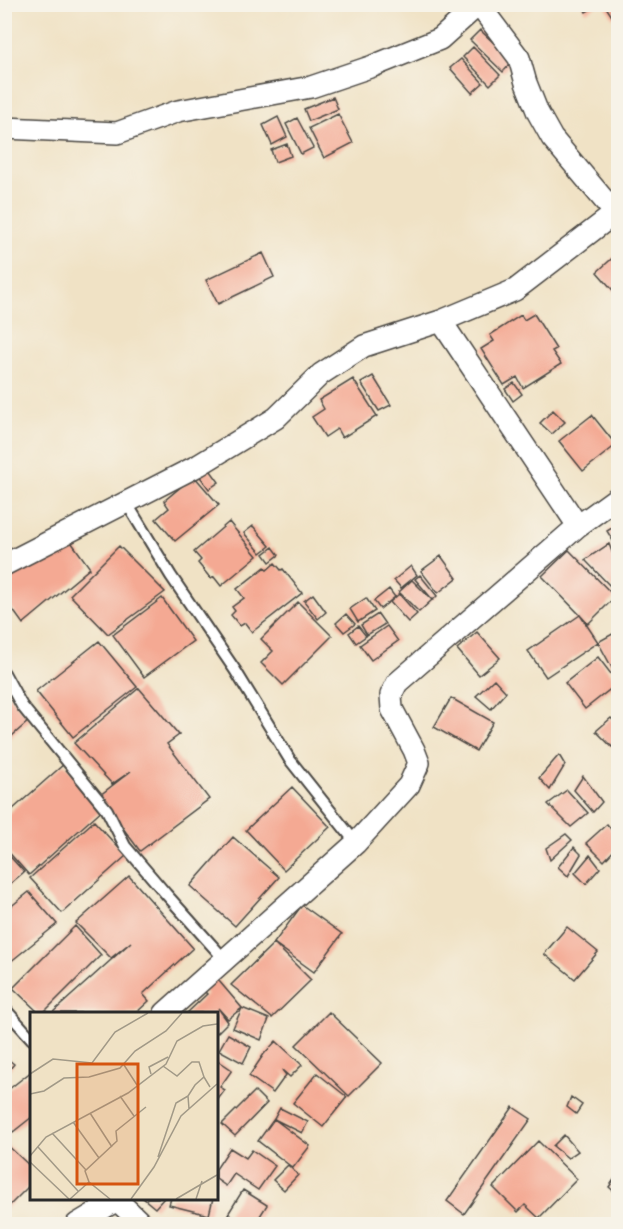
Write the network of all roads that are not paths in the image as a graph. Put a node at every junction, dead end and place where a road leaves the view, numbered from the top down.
1 (479, 5) edge
2 (4, 128) edge
3 (617, 212) edge
4 (441, 321) junction
5 (618, 497) edge
6 (126, 502) junction
7 (578, 526) junction
8 (4, 565) edge
9 (4, 673) edge
10 (356, 843) junction
11 (225, 960) junction
12 (4, 1008) edge
13 (166, 1012) edge
14 (30, 1037) edge
15 (117, 1199) edge
16 (77, 1224) edge
17 (142, 1224) edge

1 - 2 street
1 - 3 street
3 - 4 street
4 - 6 street
4 - 7 street
5 - 7 street
6 - 8 street
6 - 10 lane
7 - 10 street
9 - 11 lane
10 - 11 street
11 - 13 street
12 - 14 lane
15 - 16 street
15 - 17 street

